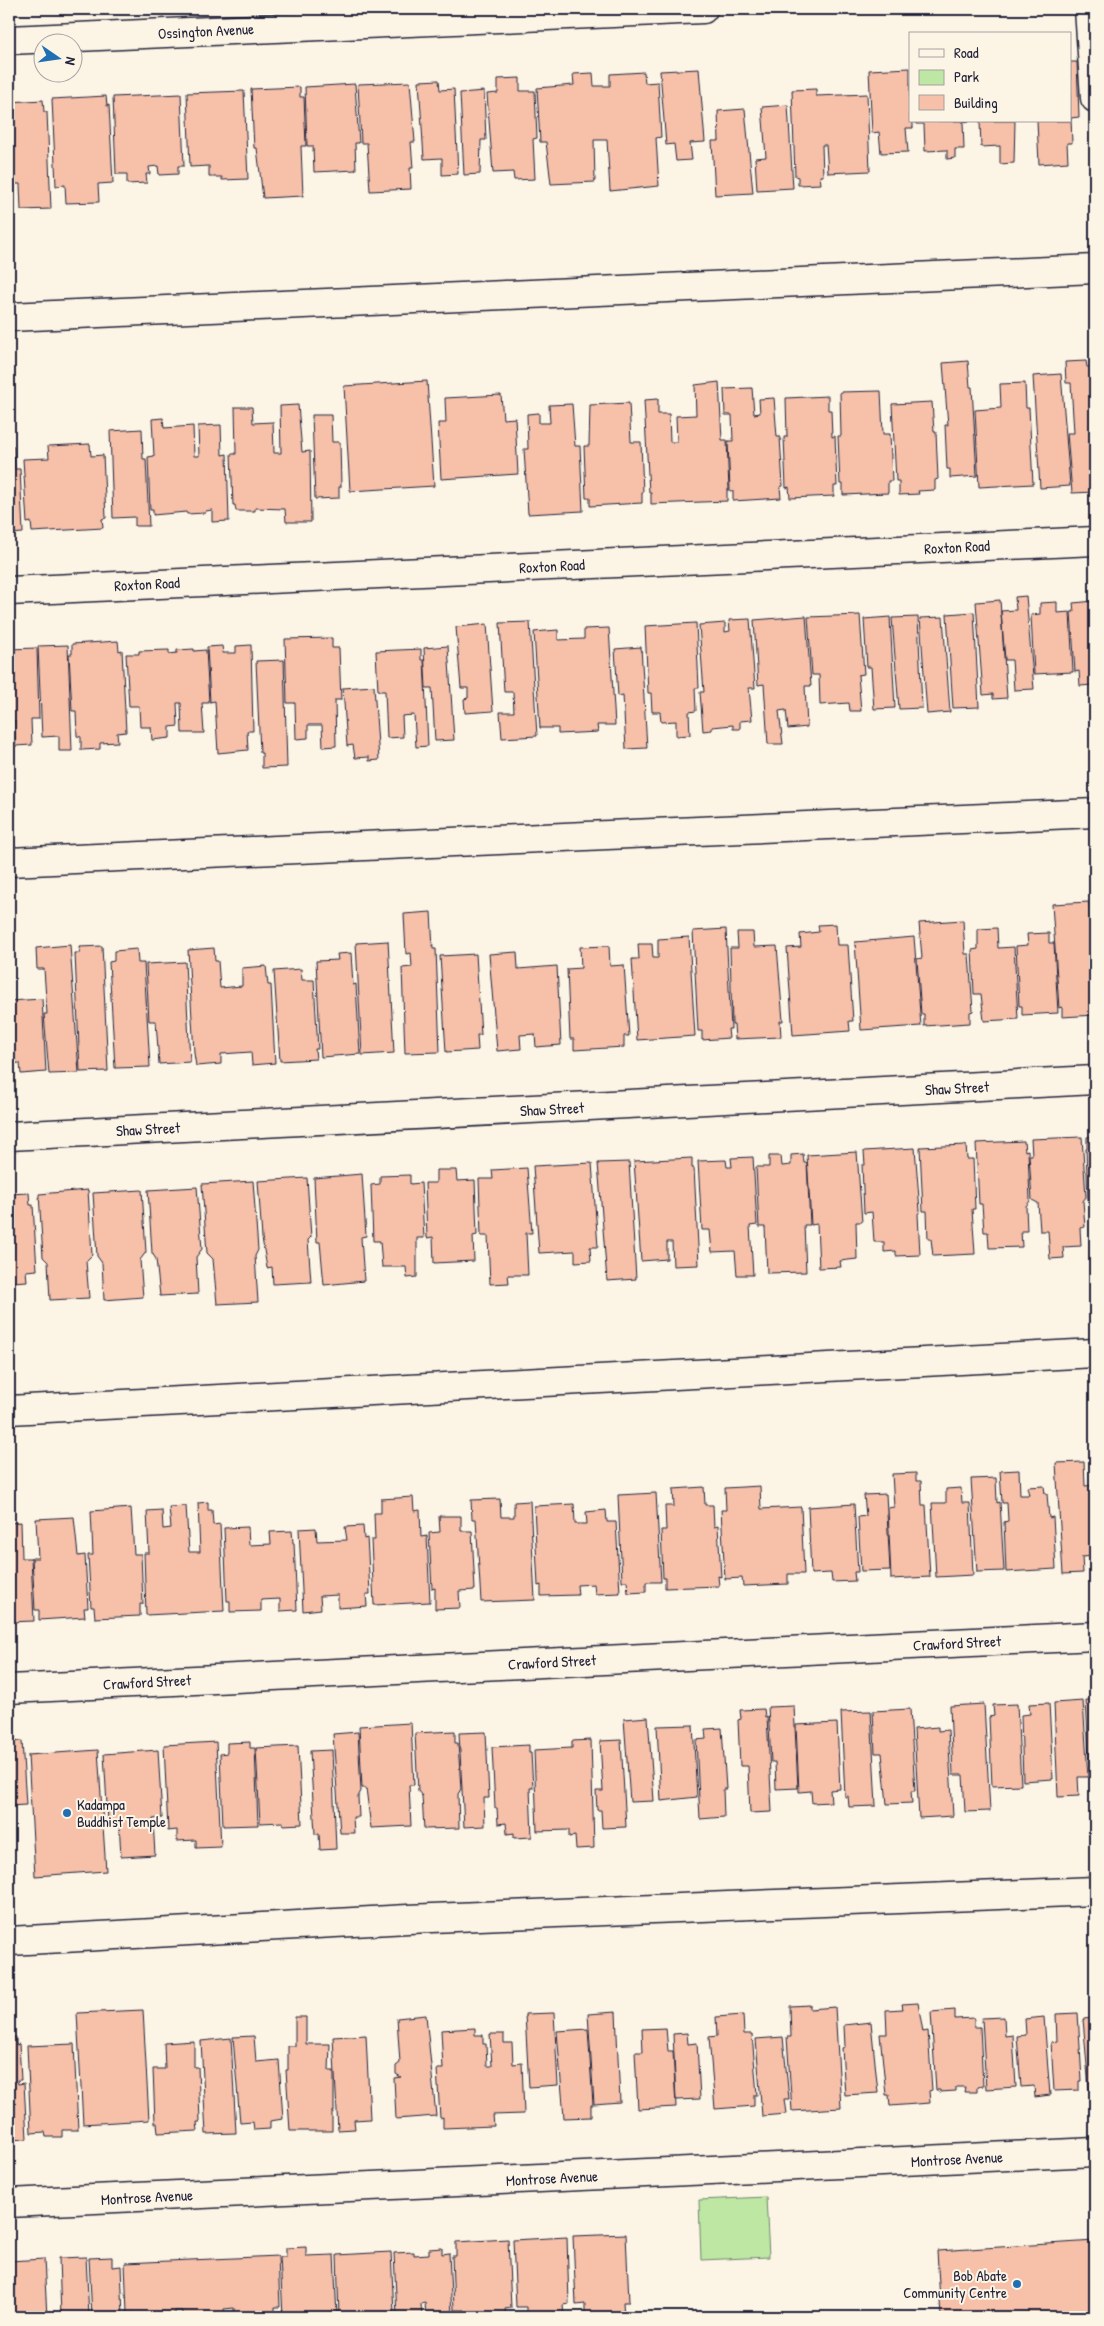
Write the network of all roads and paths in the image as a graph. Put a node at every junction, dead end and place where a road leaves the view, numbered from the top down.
1 (703, 9) edge
2 (1089, 9) edge
3 (9, 40) edge
4 (1095, 98) edge
5 (1095, 269) edge
6 (9, 317) edge
7 (1095, 541) edge
8 (9, 590) edge
9 (1095, 813) edge
10 (9, 862) edge
11 (1095, 1080) edge
12 (9, 1136) edge
13 (1095, 1353) edge
14 (9, 1410) edge
15 (1095, 1636) edge
16 (9, 1689) edge
17 (1095, 1891) edge
18 (9, 1941) edge
19 (1095, 2152) edge
20 (9, 2203) edge

1 - 3 street, Ossington Avenue
2 - 4 street
5 - 6 street
7 - 8 street, Roxton Road
9 - 10 street
11 - 12 street, Shaw Street
13 - 14 street
15 - 16 street, Crawford Street
17 - 18 street
19 - 20 street, Montrose Avenue

